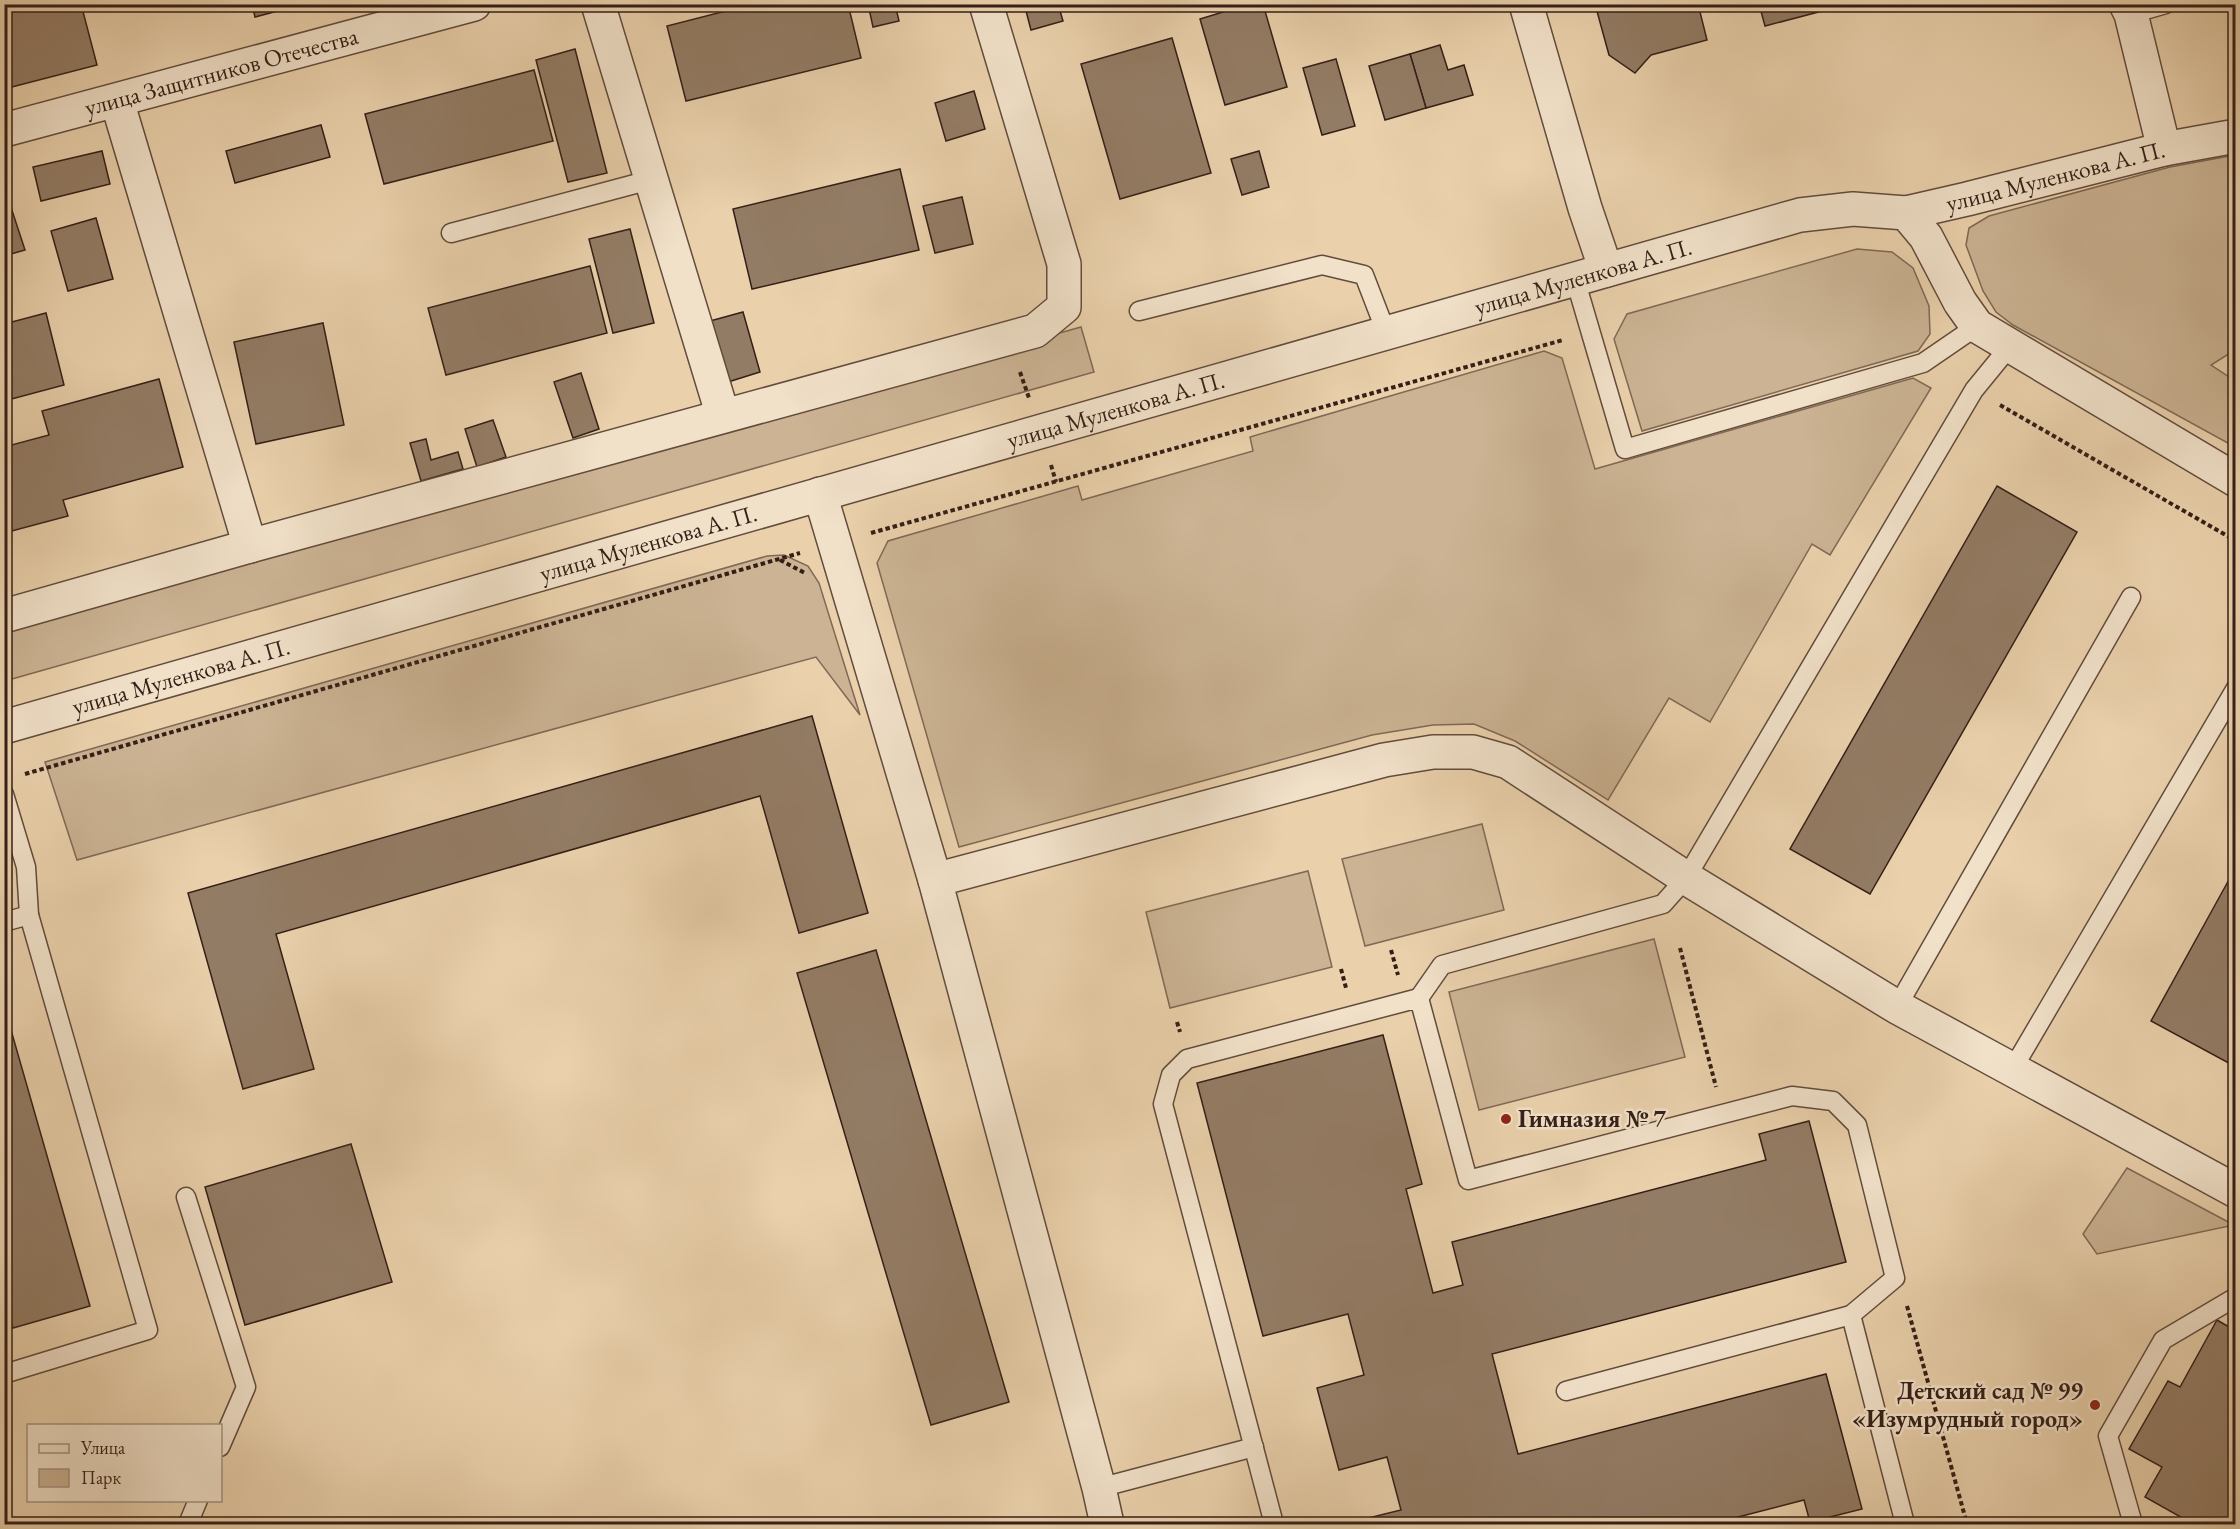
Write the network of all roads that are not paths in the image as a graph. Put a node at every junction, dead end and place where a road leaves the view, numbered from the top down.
1 (474, 4) edge
2 (598, 4) edge
3 (986, 4) edge
4 (1526, 4) edge
5 (2166, 4) edge
6 (2129, 9) edge
7 (117, 101) junction
8 (4, 130) edge
9 (2235, 136) edge
10 (2164, 149) junction
11 (650, 180) junction
12 (1906, 213) junction
13 (451, 233) dead end
14 (1606, 270) junction
15 (1575, 279) junction
16 (1139, 311) dead end
17 (1977, 326) junction
18 (1386, 333) junction
19 (2010, 346) junction
20 (723, 416) junction
21 (2235, 480) edge
22 (820, 494) junction
23 (250, 546) junction
24 (2131, 597) dead end
25 (4, 616) edge
26 (2235, 688) edge
27 (4, 727) edge
28 (4, 794) edge
29 (1686, 878) junction
30 (935, 880) junction
31 (29, 915) junction
32 (4, 922) edge
33 (1419, 998) junction
34 (1897, 1007) junction
35 (2012, 1070) junction
36 (2235, 1191) edge
37 (186, 1197) dead end
38 (2235, 1297) edge
39 (1851, 1315) junction
40 (4, 1374) edge
41 (1566, 1391) dead end
42 (222, 1443) edge
43 (1254, 1447) junction
44 (1099, 1488) junction
45 (197, 1502) edge
46 (188, 1524) edge
47 (1107, 1524) edge
48 (1274, 1524) edge
49 (1902, 1524) edge
50 (2133, 1524) edge

1 - 7 street, улица Защитников Отечества
2 - 11 street
3 - 20 street
4 - 14 street
5 - 6 lane
6 - 10 street
7 - 8 street, улица Защитников Отечества
7 - 23 street
9 - 10 street, улица Муленкова А. П.
10 - 12 street, улица Муленкова А. П.
11 - 13 lane
11 - 20 street
12 - 14 street, улица Муленкова А. П.
12 - 17 street
14 - 15 street, улица Муленкова А. П.
15 - 17 lane
15 - 18 street, улица Муленкова А. П.
16 - 18 lane
17 - 19 street
18 - 22 street, улица Муленкова А. П.
19 - 21 street
19 - 29 lane
20 - 23 street
22 - 27 street, улица Муленкова А. П.
22 - 30 street
23 - 25 street
24 - 34 lane
26 - 35 lane
28 - 31 lane
29 - 30 street
29 - 33 lane
29 - 34 street
30 - 44 street
31 - 32 lane
31 - 40 lane
33 - 39 lane
33 - 43 lane
34 - 35 street
35 - 36 street
37 - 42 lane
38 - 50 lane
39 - 41 lane
39 - 49 lane
43 - 44 lane
43 - 48 lane
44 - 47 street
45 - 46 lane

